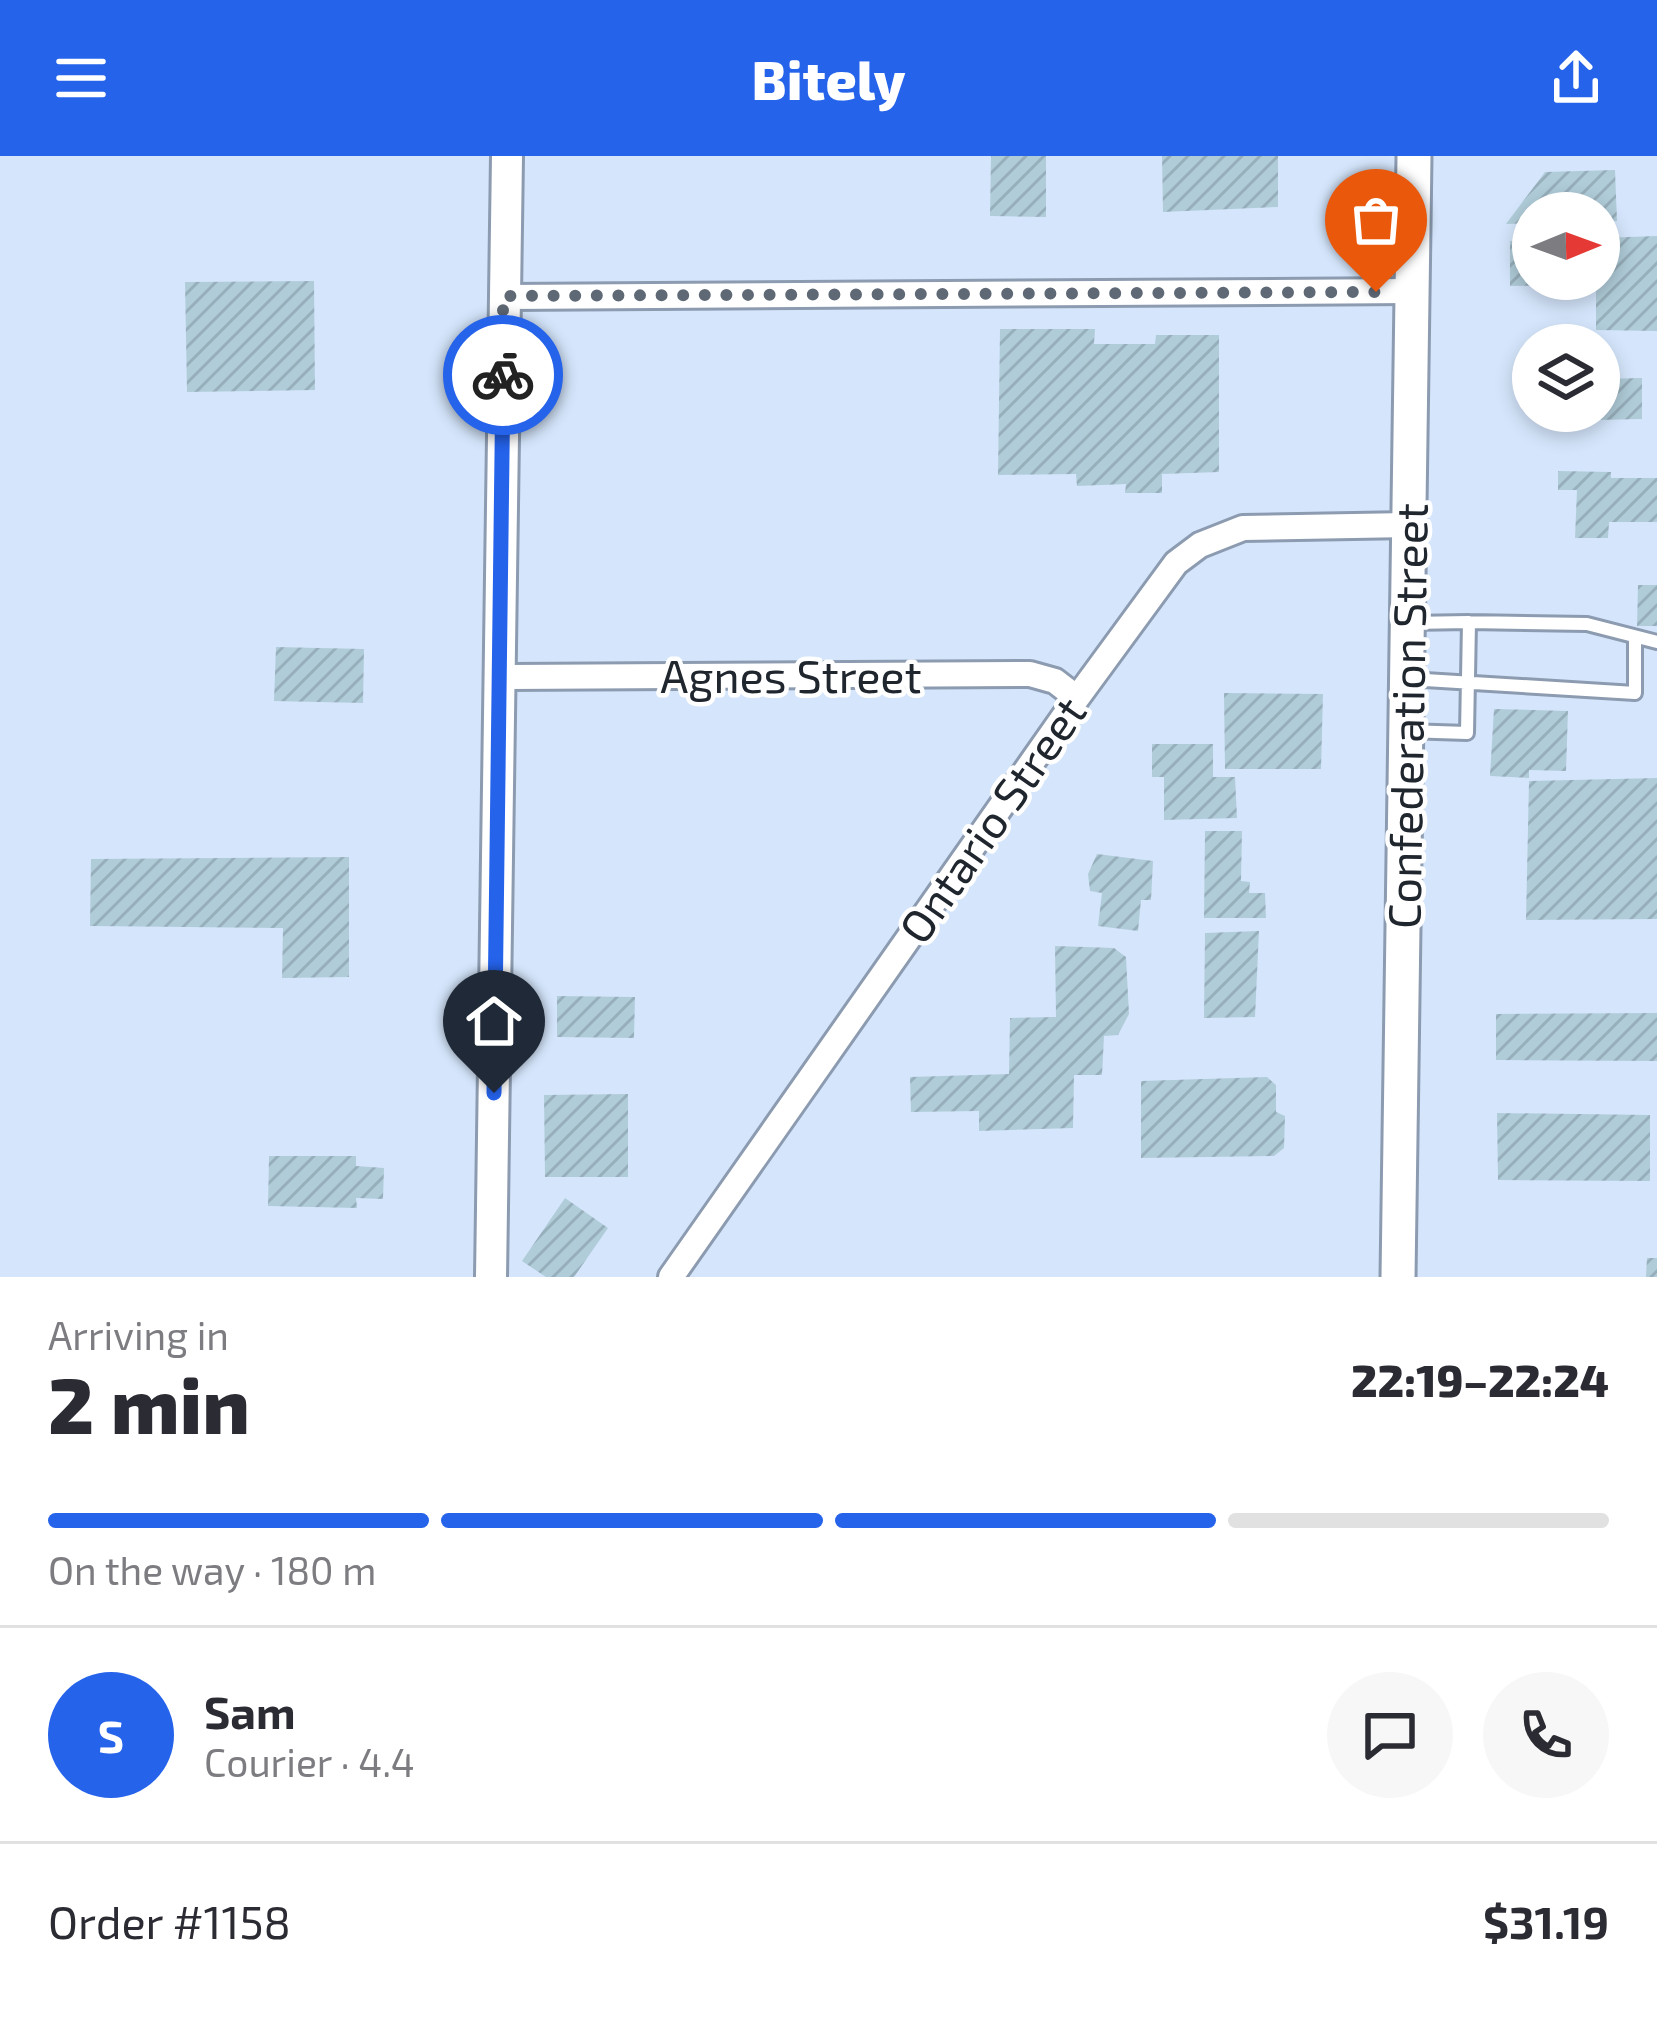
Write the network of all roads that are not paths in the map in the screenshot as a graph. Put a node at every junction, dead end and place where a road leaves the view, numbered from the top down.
1 (507, 156) edge
2 (1414, 156) edge
3 (1411, 291) junction
4 (503, 296) junction
5 (1409, 525) junction
6 (1469, 622) junction
7 (1408, 623) junction
8 (1635, 638) junction
9 (1657, 642) edge
10 (499, 677) junction
11 (1407, 679) junction
12 (1469, 681) junction
13 (1077, 698) junction
14 (1406, 730) junction
15 (491, 1277) edge
16 (671, 1277) edge
17 (1398, 1277) edge

1 - 4 street
2 - 3 main road, Confederation Street
3 - 4 street
3 - 5 main road, Confederation Street
4 - 10 street
5 - 7 main road, Confederation Street
5 - 13 street, Ontario Street
6 - 7 lane
6 - 8 lane
6 - 12 lane
7 - 11 main road, Confederation Street
8 - 9 lane
8 - 12 lane
10 - 13 street, Agnes Street
10 - 15 street
11 - 12 lane
11 - 14 main road, Confederation Street
12 - 14 lane
13 - 16 street, Ontario Street
14 - 17 main road, Confederation Street

